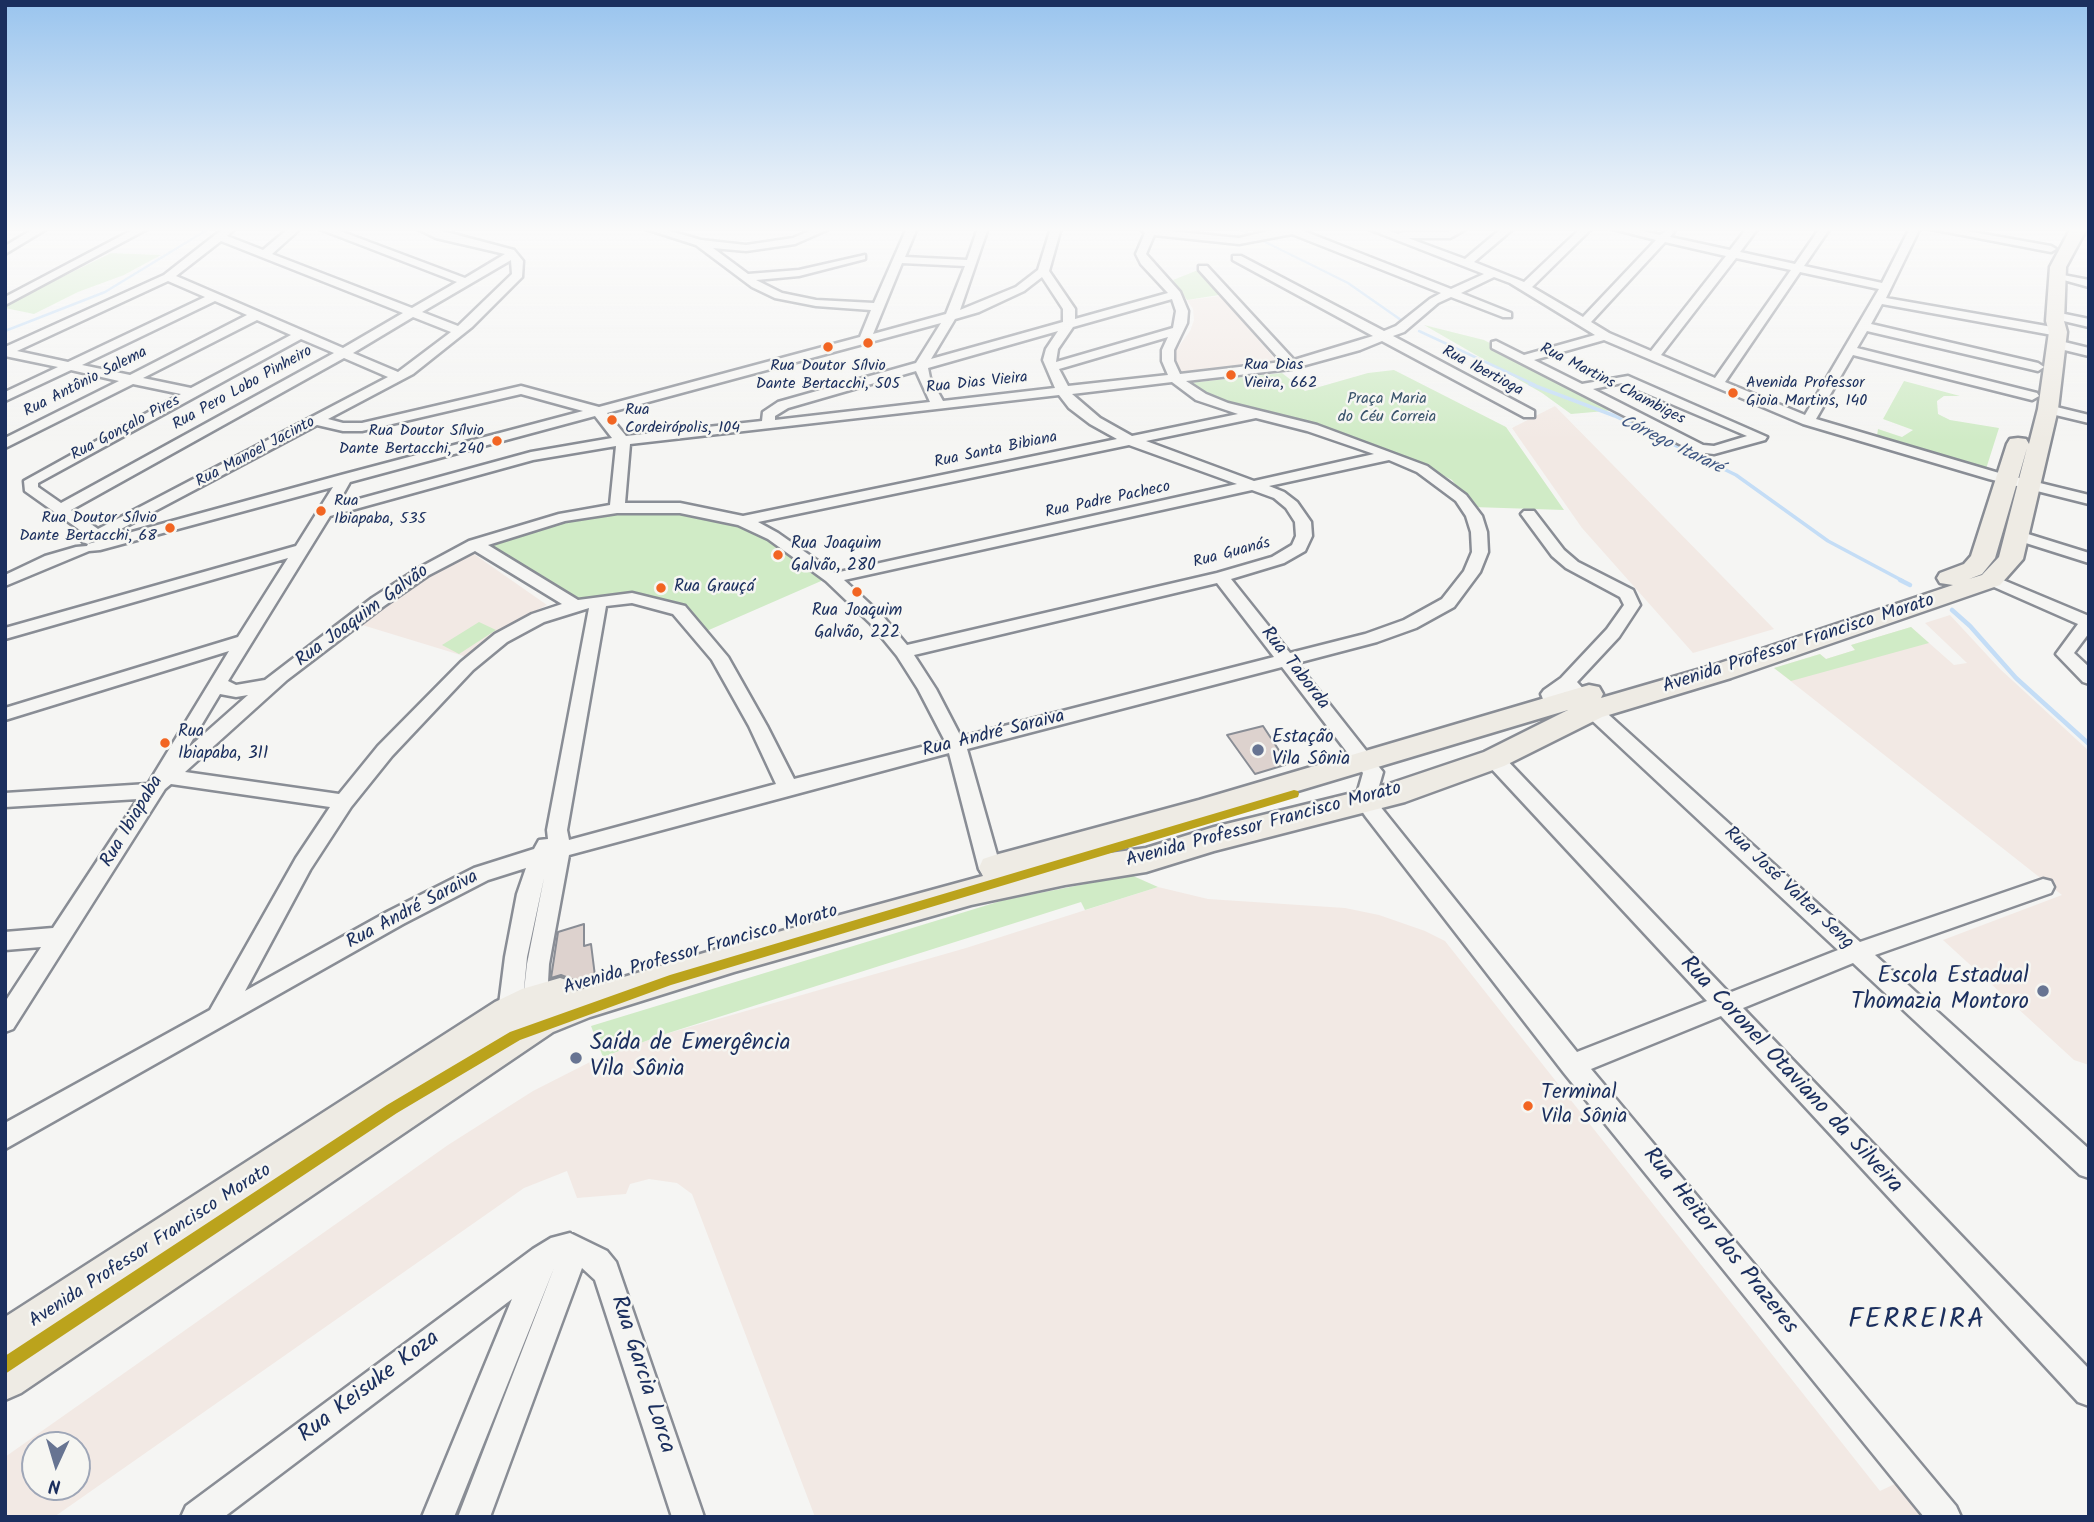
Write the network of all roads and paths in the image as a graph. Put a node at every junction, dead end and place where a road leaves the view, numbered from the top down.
1 (122, 299) edge
2 (211, 299) edge
3 (220, 299) edge
4 (376, 299) edge
5 (436, 299) edge
6 (493, 299) edge
7 (789, 299) edge
8 (883, 299) edge
9 (960, 299) edge
10 (1001, 299) edge
11 (1062, 299) edge
12 (1158, 299) edge
13 (1178, 299) edge
14 (1231, 299) edge
15 (1312, 299) edge
16 (1438, 299) edge
17 (1468, 299) edge
18 (1543, 299) edge
19 (1606, 299) edge
20 (1698, 299) edge
21 (1777, 299) edge
22 (2047, 299) edge
23 (2047, 299) edge
24 (1879, 300) joint
25 (879, 307) junction
26 (411, 313) junction
27 (257, 315) junction
28 (1507, 315) dead end
29 (951, 317) junction
30 (2089, 323) edge
31 (1069, 324) junction
32 (1583, 324) junction
33 (1862, 326) junction
34 (1178, 330) junction
35 (459, 331) junction
36 (2052, 331) junction
37 (301, 334) junction
38 (1605, 336) junction
39 (1382, 337) junction
40 (865, 338) junction
41 (1496, 345) dead end
42 (1848, 350) junction
43 (5, 352) edge
44 (2089, 352) edge
45 (344, 353) junction
46 (1654, 356) junction
47 (1522, 359) junction
48 (1291, 365) junction
49 (70, 366) junction
50 (921, 366) junction
51 (1052, 367) junction
52 (2038, 367) junction
53 (399, 377) junction
54 (132, 380) junction
55 (1177, 380) junction
56 (1718, 383) junction
57 (1580, 388) junction
58 (194, 393) junction
59 (1064, 393) junction
60 (5, 397) edge
61 (2040, 402) junction
62 (939, 406) junction
63 (598, 411) junction
64 (1256, 414) junction
65 (1528, 414) dead end
66 (2089, 419) edge
67 (317, 421) junction
68 (1808, 421) junction
69 (769, 425) junction
70 (1132, 440) junction
71 (624, 442) junction
72 (5, 444) edge
73 (1390, 455) junction
74 (346, 478) junction
75 (2018, 482) junction
76 (1260, 486) junction
77 (2089, 500) edge
78 (617, 508) junction
79 (61, 509) junction
80 (324, 513) junction
81 (1528, 514) dead end
82 (743, 522) junction
83 (120, 532) junction
84 (2015, 535) junction
85 (91, 542) junction
86 (475, 544) junction
87 (302, 549) junction
88 (2089, 558) edge
89 (1221, 577) junction
90 (832, 578) junction
91 (1991, 580) junction
92 (5, 582) edge
93 (598, 602) junction
94 (575, 605) junction
95 (2089, 622) edge
96 (5, 634) edge
97 (244, 641) junction
98 (904, 652) junction
99 (1287, 659) junction
100 (2089, 678) edge
101 (218, 681) junction
102 (271, 684) junction
103 (1573, 699) junction
104 (5, 714) edge
105 (956, 745) junction
106 (1494, 759) junction
107 (161, 782) junction
108 (1374, 782) junction
109 (788, 788) junction
110 (5, 800) edge
111 (344, 802) junction
112 (552, 845) junction
113 (990, 869) junction
114 (2043, 887) dead end
115 (60, 937) junction
116 (5, 941) edge
117 (1857, 952) junction
118 (1723, 1005) junction
119 (218, 1017) junction
120 (523, 1018) junction
121 (5, 1022) edge
122 (1573, 1065) junction
123 (5, 1137) edge
124 (2089, 1166) edge
125 (575, 1249) junction
126 (542, 1259) junction
127 (5, 1343) edge
128 (5, 1377) edge
129 (2089, 1391) edge
130 (197, 1517) edge
131 (438, 1517) edge
132 (474, 1517) edge
133 (688, 1517) edge
134 (1945, 1517) edge

1 - 43 street
2 - 49 street
3 - 27 street
4 - 26 street
5 - 26 street, Rua Pero Lobo Pinheiro
6 - 35 street, Rua Manoel Jacinto
7 - 25 street
8 - 25 street
9 - 29 street
10 - 29 street
11 - 31 street
12 - 31 street
13 - 34 street
14 - 48 street
15 - 39 street, Rua Ibertioga
16 - 39 street, Rua Dias Vieira
17 - 28 street
18 - 32 street
19 - 32 street
20 - 46 street
21 - 56 street
22 - 36 highway, Avenida Professor Francisco Morato
23 - 36 highway, Avenida Professor Francisco Morato
24 - 33 street
24 - 36 street
25 - 40 street
26 - 35 street
26 - 45 street, Rua Pero Lobo Pinheiro
27 - 37 street
27 - 54 street, Rua Antônio Salema
29 - 40 street
29 - 50 street
30 - 36 street
31 - 50 street
31 - 51 street
32 - 38 street
33 - 42 street
33 - 52 street
34 - 51 street
34 - 55 street
35 - 53 street, Rua Manoel Jacinto
36 - 44 street
36 - 52 highway, Avenida Professor Francisco Morato
36 - 61 highway, Avenida Professor Francisco Morato
37 - 45 street
37 - 58 street, Rua Gonçalo Pires
38 - 46 street
38 - 47 street
39 - 48 street, Rua Dias Vieira
39 - 65 street, Rua Ibertioga
40 - 63 street
41 - 47 street, Rua Martins Chambiges
42 - 61 street
42 - 68 street
43 - 49 street
45 - 53 street
45 - 79 street, Rua Pero Lobo Pinheiro
46 - 56 street
47 - 57 street, Rua Martins Chambiges
48 - 55 street, Rua Dias Vieira
49 - 54 street
49 - 60 street
50 - 62 street
50 - 69 street
51 - 59 street, Rua Guanás
52 - 61 highway, Avenida Professor Francisco Morato
53 - 67 street, Rua Manoel Jacinto
54 - 58 street
54 - 72 street, Rua Antônio Salema
55 - 59 street, Rua Dias Vieira
55 - 64 street, Rua André Saraiva
56 - 68 street
57 - 57 street, Rua Martins Chambiges
58 - 79 street, Rua Gonçalo Pires
59 - 62 street, Rua Dias Vieira
59 - 70 street, Rua Guanás
61 - 66 street
61 - 75 highway, Avenida Professor Francisco Morato
62 - 69 street, Rua Dias Vieira
63 - 67 street
63 - 71 street
63 - 74 street
64 - 70 street, Rua Santa Bibiana
64 - 73 street, Rua André Saraiva
67 - 83 street, Rua Manoel Jacinto
68 - 75 street
69 - 71 street, Rua Dias Vieira
70 - 76 street, Rua Guanás
70 - 82 street, Rua Santa Bibiana
71 - 78 street
71 - 80 street, Rua Dias Vieira
73 - 76 street, Rua Padre Pacheco
73 - 99 street, Rua André Saraiva
74 - 80 street, Rua Ibiapaba
74 - 83 street
75 - 77 street
75 - 84 highway, Avenida Professor Francisco Morato
75 - 103 highway, Avenida Professor Francisco Morato
76 - 89 street, Rua Guanás
76 - 90 street, Rua Padre Pacheco
78 - 82 street, Rua Joaquim Galvão
78 - 86 street, Rua Joaquim Galvão
79 - 85 street, Rua Gonçalo Pires
80 - 87 street, Rua Ibiapaba
81 - 103 street
82 - 90 street, Rua Joaquim Galvão
83 - 85 street
84 - 88 street
84 - 91 highway, Avenida Professor Francisco Morato
85 - 92 street
86 - 94 street
86 - 102 street, Rua Joaquim Galvão
87 - 96 street
87 - 97 street, Rua Ibiapaba
89 - 98 street, Rua Guanás
89 - 99 street, Rua Taborda
90 - 98 street, Rua Joaquim Galvão
91 - 95 street
91 - 103 highway, Avenida Professor Francisco Morato
93 - 94 street
93 - 109 street
93 - 112 street
94 - 111 street
95 - 100 street
97 - 101 street, Rua Ibiapaba
97 - 104 street
98 - 105 street, Rua Joaquim Galvão
99 - 105 street, Rua André Saraiva
99 - 108 street, Rua Taborda
101 - 102 street
101 - 107 street, Rua Ibiapaba
102 - 107 street, Rua Joaquim Galvão
103 - 106 highway, Avenida Professor Francisco Morato
103 - 108 highway, Avenida Professor Francisco Morato
103 - 117 street, Rua José Valter Seng
105 - 109 street, Rua André Saraiva
105 - 113 street, Rua Joaquim Galvão
106 - 108 highway, Avenida Professor Francisco Morato
106 - 118 street, Rua Coronel Otaviano da Silveira
107 - 110 street
107 - 111 street
107 - 115 street, Rua Ibiapaba
108 - 113 highway, Avenida Professor Francisco Morato
108 - 120 highway, Avenida Professor Francisco Morato
108 - 122 street, Rua Heitor dos Prazeres
109 - 112 street, Rua André Saraiva
111 - 119 street
112 - 119 street, Rua André Saraiva
112 - 120 street
113 - 120 highway, Avenida Professor Francisco Morato
114 - 117 street
115 - 116 street
115 - 121 street, Rua Ibiapaba
117 - 118 street
117 - 124 street, Rua José Valter Seng
118 - 122 street
118 - 129 street, Rua Coronel Otaviano da Silveira
119 - 123 street, Rua André Saraiva
120 - 127 highway, Avenida Professor Francisco Morato
120 - 128 highway, Avenida Professor Francisco Morato
122 - 134 street, Rua Heitor dos Prazeres
125 - 126 street, Rua Keisuke Koza
125 - 132 street
125 - 133 street, Rua Garcia Lorca
126 - 130 street, Rua Keisuke Koza
126 - 131 street

